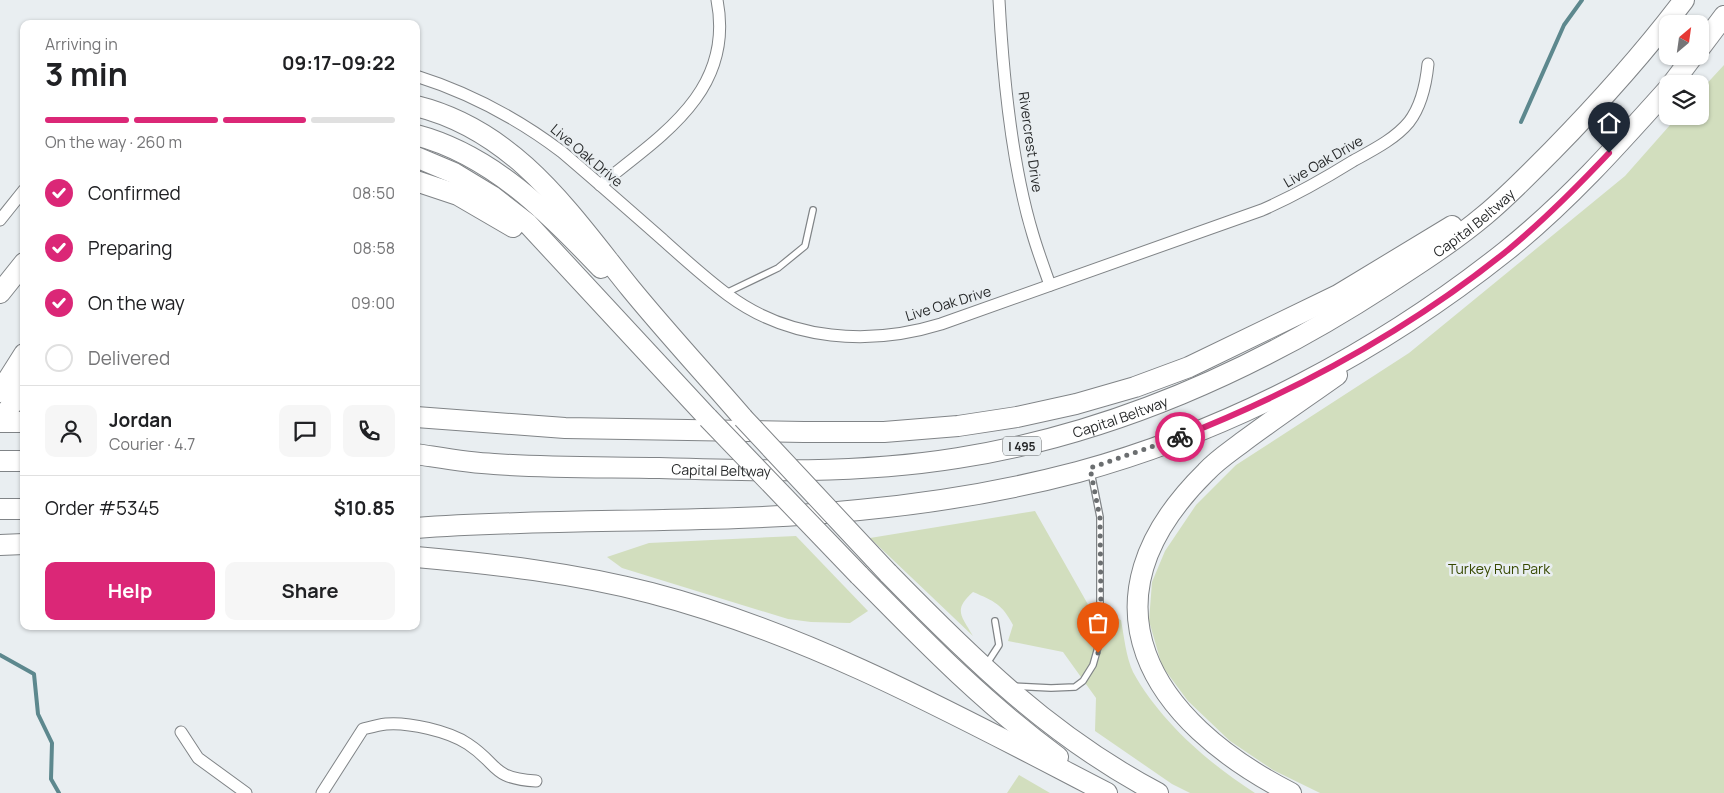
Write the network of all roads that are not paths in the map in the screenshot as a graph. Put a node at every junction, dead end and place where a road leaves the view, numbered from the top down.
1 (717, 0) edge
2 (999, 0) edge
3 (1684, 0) edge
4 (1724, 16) edge
5 (1709, 36) edge
6 (1428, 64) dead end
7 (420, 77) edge
8 (1659, 99) edge
9 (420, 108) edge
10 (420, 136) edge
11 (1548, 155) junction
12 (420, 160) edge
13 (420, 182) edge
14 (600, 184) junction
15 (20, 195) edge
16 (813, 210) dead end
17 (0, 220) edge
18 (20, 268) edge
19 (1050, 285) junction
20 (1454, 290) junction
21 (0, 293) edge
22 (726, 293) junction
23 (20, 360) edge
24 (0, 392) edge
25 (20, 393) edge
26 (420, 416) edge
27 (708, 418) junction
28 (744, 418) junction
29 (0, 422) edge
30 (20, 422) edge
31 (420, 455) edge
32 (0, 461) edge
33 (20, 461) edge
34 (420, 464) edge
35 (492, 464) junction
36 (1090, 468) junction
37 (0, 509) edge
38 (20, 509) edge
39 (420, 521) edge
40 (462, 525) junction
41 (420, 528) edge
42 (20, 544) edge
43 (0, 545) edge
44 (420, 557) edge
45 (995, 621) dead end
46 (983, 669) junction
47 (1001, 685) junction
48 (181, 732) dead end
49 (536, 781) dead end
50 (246, 793) edge
51 (322, 793) edge
52 (1107, 793) edge
53 (1113, 793) edge
54 (1158, 793) edge
55 (1291, 793) edge

1 - 14 street
2 - 19 street, Rivercrest Drive
3 - 11 highway, Capital Beltway / I 495
4 - 5 highway
6 - 19 street, Live Oak Drive
7 - 14 street, Live Oak Drive
8 - 20 highway
9 - 28 highway
10 - 28 highway
11 - 26 highway
11 - 35 highway, Capital Beltway / I 495
12 - 27 highway
13 - 27 highway
14 - 22 street, Live Oak Drive
15 - 17 street
16 - 22 lane
18 - 21 highway
19 - 22 street, Live Oak Drive
20 - 36 highway
20 - 55 highway
23 - 24 highway
25 - 29 highway
27 - 53 highway, bridge
28 - 46 highway, bridge
29 - 30 highway
31 - 35 highway, Capital Beltway / I 495
32 - 33 highway
34 - 35 highway
36 - 40 highway
36 - 47 lane
37 - 38 highway
39 - 40 highway
40 - 41 highway
42 - 43 highway
44 - 52 highway
45 - 46 lane
46 - 47 highway
47 - 54 highway
48 - 50 street
49 - 51 street

